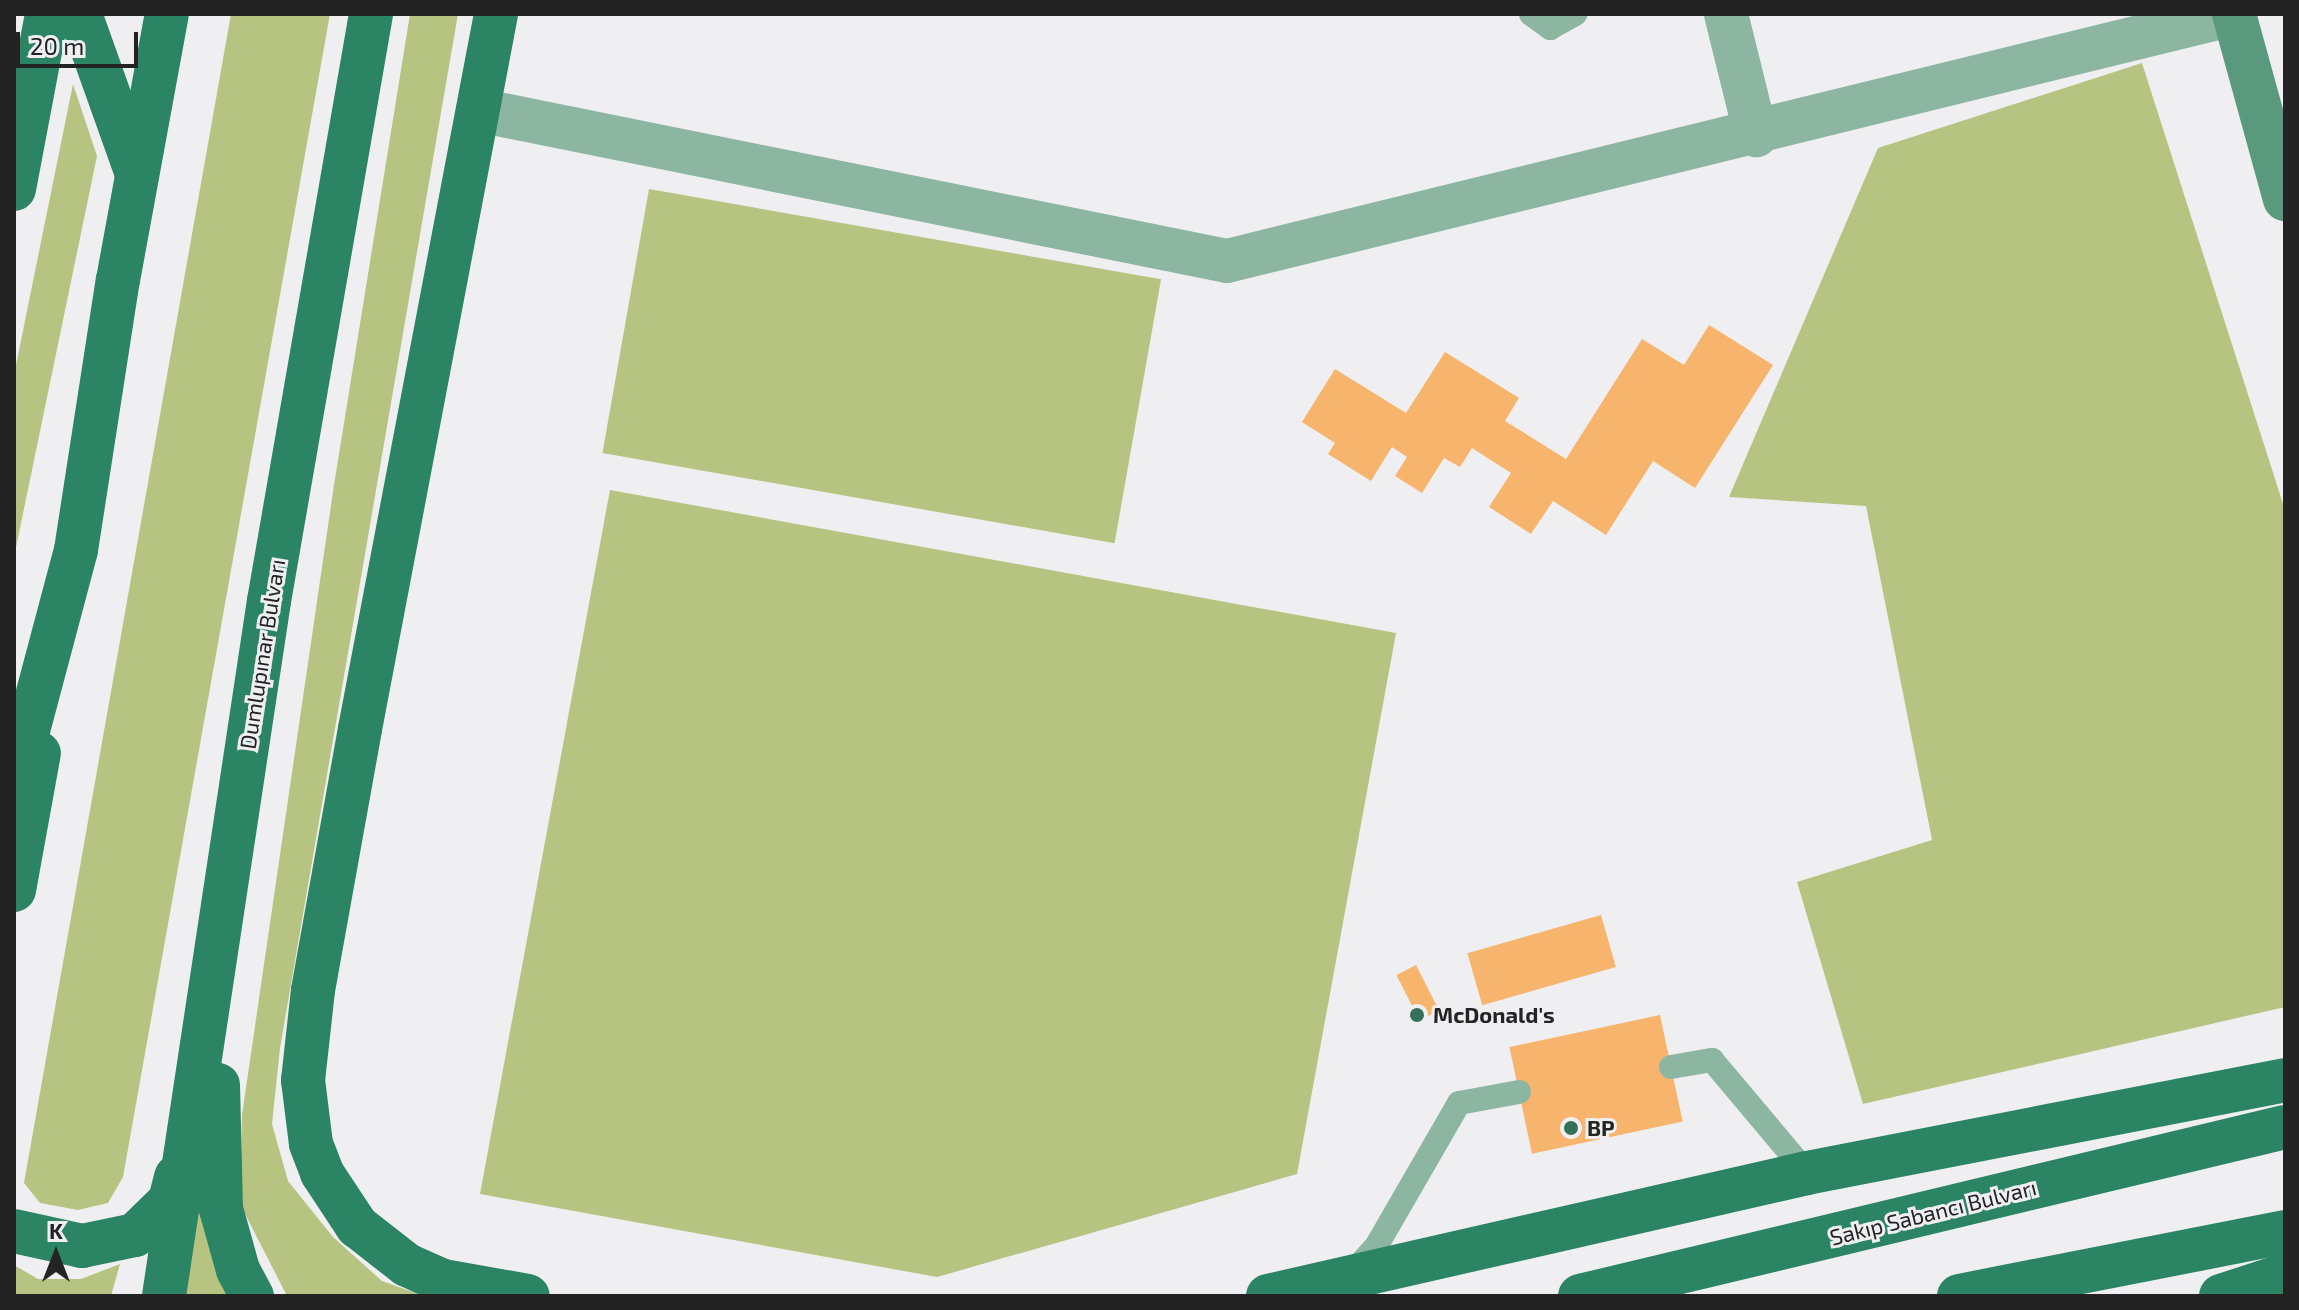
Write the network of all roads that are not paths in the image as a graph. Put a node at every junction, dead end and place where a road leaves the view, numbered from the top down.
1 (47, 14) edge
2 (80, 14) edge
3 (167, 14) edge
4 (371, 14) edge
5 (496, 14) edge
6 (1531, 14) edge
7 (1575, 14) edge
8 (1726, 14) edge
9 (2234, 14) edge
10 (478, 110) junction
11 (1756, 135) junction
12 (138, 176) junction
13 (14, 189) edge
14 (2285, 199) edge
15 (76, 550) junction
16 (14, 783) edge
17 (14, 890) edge
18 (225, 903) junction
19 (1671, 1067) dead end
20 (2285, 1080) edge
21 (1519, 1092) dead end
22 (2285, 1127) edge
23 (185, 1145) junction
24 (1807, 1173) junction
25 (14, 1231) edge
26 (2285, 1232) edge
27 (2285, 1275) edge
28 (1343, 1283) junction
29 (168, 1292) edge
30 (252, 1296) edge
31 (528, 1296) edge
32 (1268, 1296) edge
33 (1580, 1296) edge
34 (1959, 1296) edge
35 (2221, 1296) edge

1 - 13 main road
2 - 12 main road
3 - 12 main road
4 - 18 main road, Dumlupınar Bulvarı
5 - 10 main road
6 - 7 lane
8 - 11 street
9 - 11 street
9 - 14 main road
10 - 11 street
10 - 31 main road
12 - 15 main road
15 - 16 main road
15 - 17 main road
18 - 23 main road, Dumlupınar Bulvarı
18 - 30 main road
19 - 24 lane
20 - 24 main road
21 - 28 lane
22 - 33 main road, Sakıp Sabancı Bulvarı
23 - 25 main road
23 - 29 main road, Dumlupınar Bulvarı
24 - 28 main road
26 - 34 main road
27 - 35 main road
28 - 32 main road

